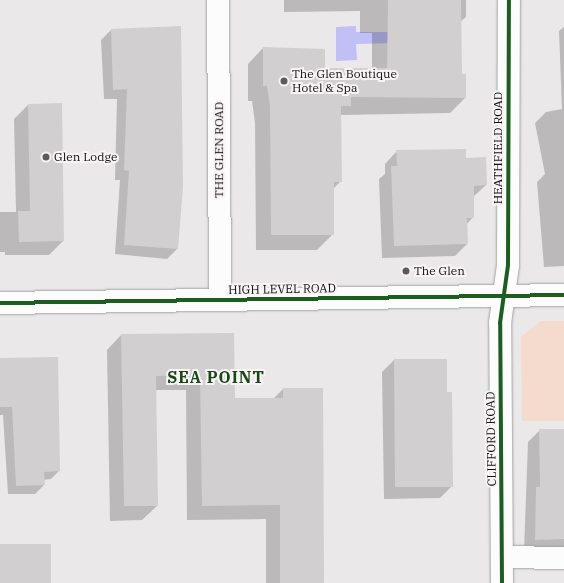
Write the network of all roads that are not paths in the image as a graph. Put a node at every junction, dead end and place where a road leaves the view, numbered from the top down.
1 (218, 0) edge
2 (509, 0) edge
3 (564, 295) edge
4 (505, 296) junction
5 (220, 300) junction
6 (0, 304) edge
7 (502, 558) junction
8 (564, 558) edge
9 (502, 583) edge

1 - 5 street, THE GLEN ROAD
2 - 4 street, HEATHFIELD ROAD
3 - 4 street, HIGH LEVEL ROAD
4 - 5 street, HIGH LEVEL ROAD
4 - 7 street, CLIFFORD ROAD
5 - 6 street, HIGH LEVEL ROAD
7 - 8 street
7 - 9 street, CLIFFORD ROAD

